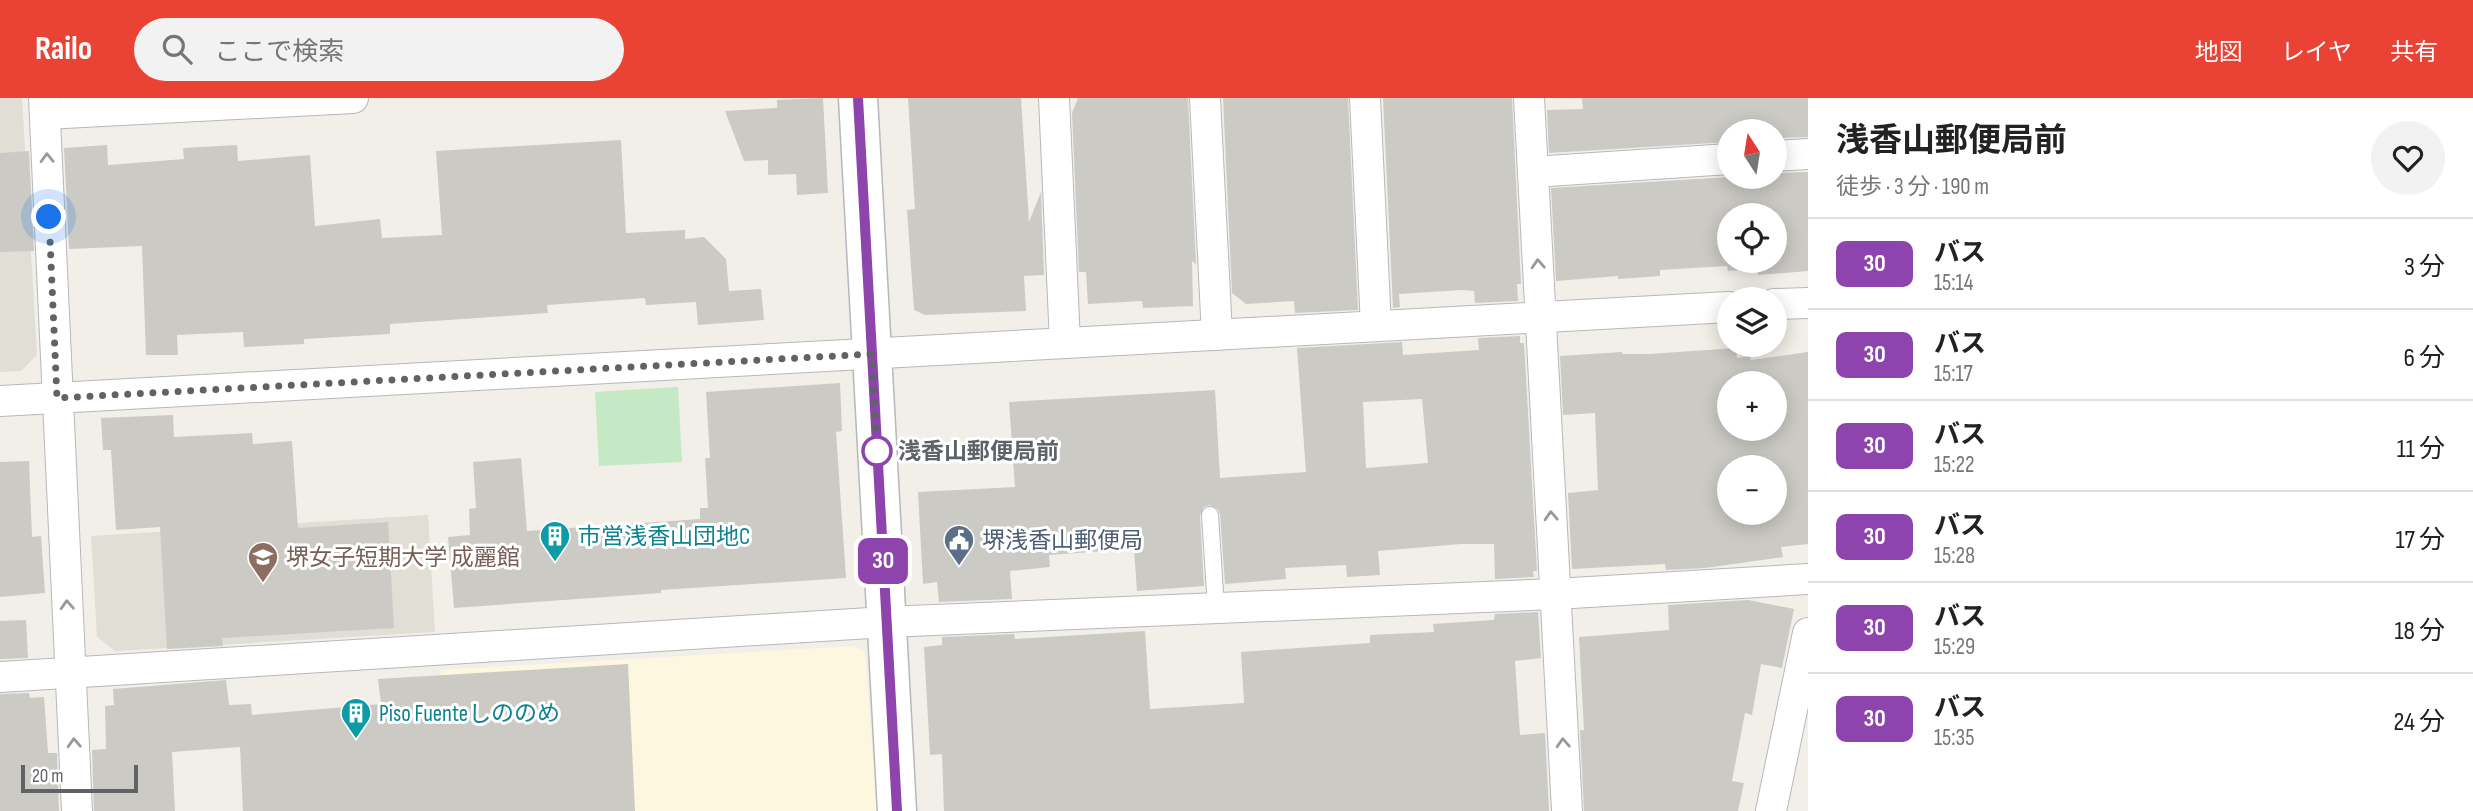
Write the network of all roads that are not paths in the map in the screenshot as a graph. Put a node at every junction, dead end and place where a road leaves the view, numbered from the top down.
1 (353, 98) edge
2 (858, 98) edge
3 (1054, 98) edge
4 (1205, 98) edge
5 (1364, 98) edge
6 (1529, 98) edge
7 (45, 106) edge
8 (1808, 153) edge
9 (1787, 155) edge
10 (1717, 160) edge
11 (1532, 172) junction
12 (1808, 303) edge
13 (1787, 304) edge
14 (1717, 308) edge
15 (1541, 317) junction
16 (1376, 326) junction
17 (1217, 335) junction
18 (1065, 343) junction
19 (872, 354) junction
20 (57, 398) junction
21 (0, 401) edge
22 (1210, 515) dead end
23 (1808, 579) edge
24 (1555, 594) junction
25 (1216, 608) junction
26 (886, 622) junction
27 (1808, 633) edge
28 (70, 673) junction
29 (0, 677) edge
30 (77, 811) edge
31 (897, 811) edge
32 (1567, 811) edge
33 (1771, 811) edge

1 - 7 street
2 - 19 street
3 - 18 street
4 - 17 street
5 - 16 street
6 - 11 street
20 -> 7 street
8 - 9 street
10 - 11 street
15 -> 11 street
12 - 13 street
14 - 15 street
15 - 16 street
24 -> 15 street
16 - 17 street
17 - 18 street
18 - 19 street
19 - 20 street
19 - 26 street
20 - 21 street
28 -> 20 street
22 - 25 lane
23 - 24 street
24 - 25 street
32 -> 24 street
25 - 26 street
26 - 28 street
26 - 31 street
27 - 33 street
28 - 29 street
30 -> 28 street

